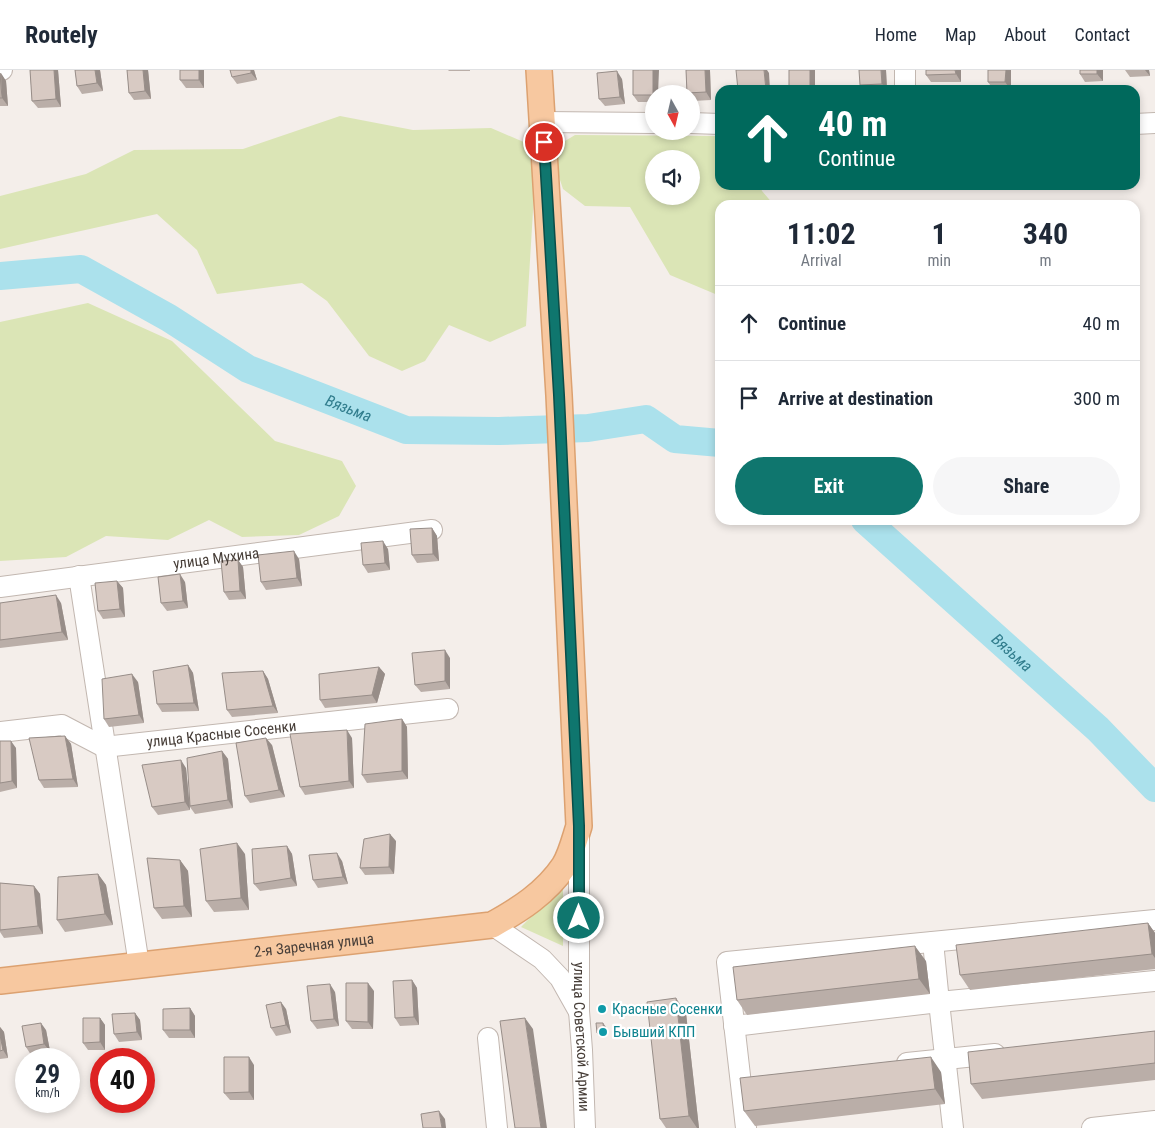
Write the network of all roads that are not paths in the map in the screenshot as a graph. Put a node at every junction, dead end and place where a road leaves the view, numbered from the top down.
1 (539, 70) edge
2 (904, 70) edge
3 (906, 85) edge
4 (542, 122) junction
5 (645, 123) edge
6 (700, 123) edge
7 (1155, 123) edge
8 (715, 124) edge
9 (1140, 124) edge
10 (432, 530) edge
11 (79, 576) junction
12 (0, 587) edge
13 (448, 709) dead end
14 (0, 732) edge
15 (104, 747) junction
16 (579, 826) junction
17 (1155, 920) edge
18 (492, 925) junction
19 (933, 942) junction
20 (139, 965) junction
21 (0, 981) edge
22 (1155, 981) edge
23 (939, 1002) junction
24 (579, 1011) junction
25 (734, 1026) junction
26 (488, 1038) dead end
27 (1012, 1052) edge
28 (945, 1059) junction
29 (887, 1065) edge
30 (1155, 1122) edge
31 (497, 1128) edge
32 (585, 1128) edge
33 (746, 1128) edge
34 (953, 1128) edge
35 (1092, 1128) edge
36 (1098, 1128) edge

1 - 4 main road
2 - 3 street
4 - 5 street
4 - 16 main road
6 - 8 street
7 - 9 street
10 - 11 street, улица Мухина
11 - 12 street, улица Мухина
11 - 15 street
13 - 15 street, улица Красные Сосенки
14 - 15 street
15 - 20 street
16 - 18 main road, 2-я Заречная улица
16 - 24 street, улица Советской Армии
17 - 19 street
18 - 20 main road, 2-я Заречная улица
18 - 24 street
19 - 23 street
19 - 25 street
20 - 21 main road, 2-я Заречная улица
22 - 23 street
23 - 25 street
23 - 28 street
24 - 32 street, улица Советской Армии
25 - 33 street
26 - 31 street
27 - 28 street
28 - 29 street
28 - 34 street
30 - 36 street
35 - 36 street

